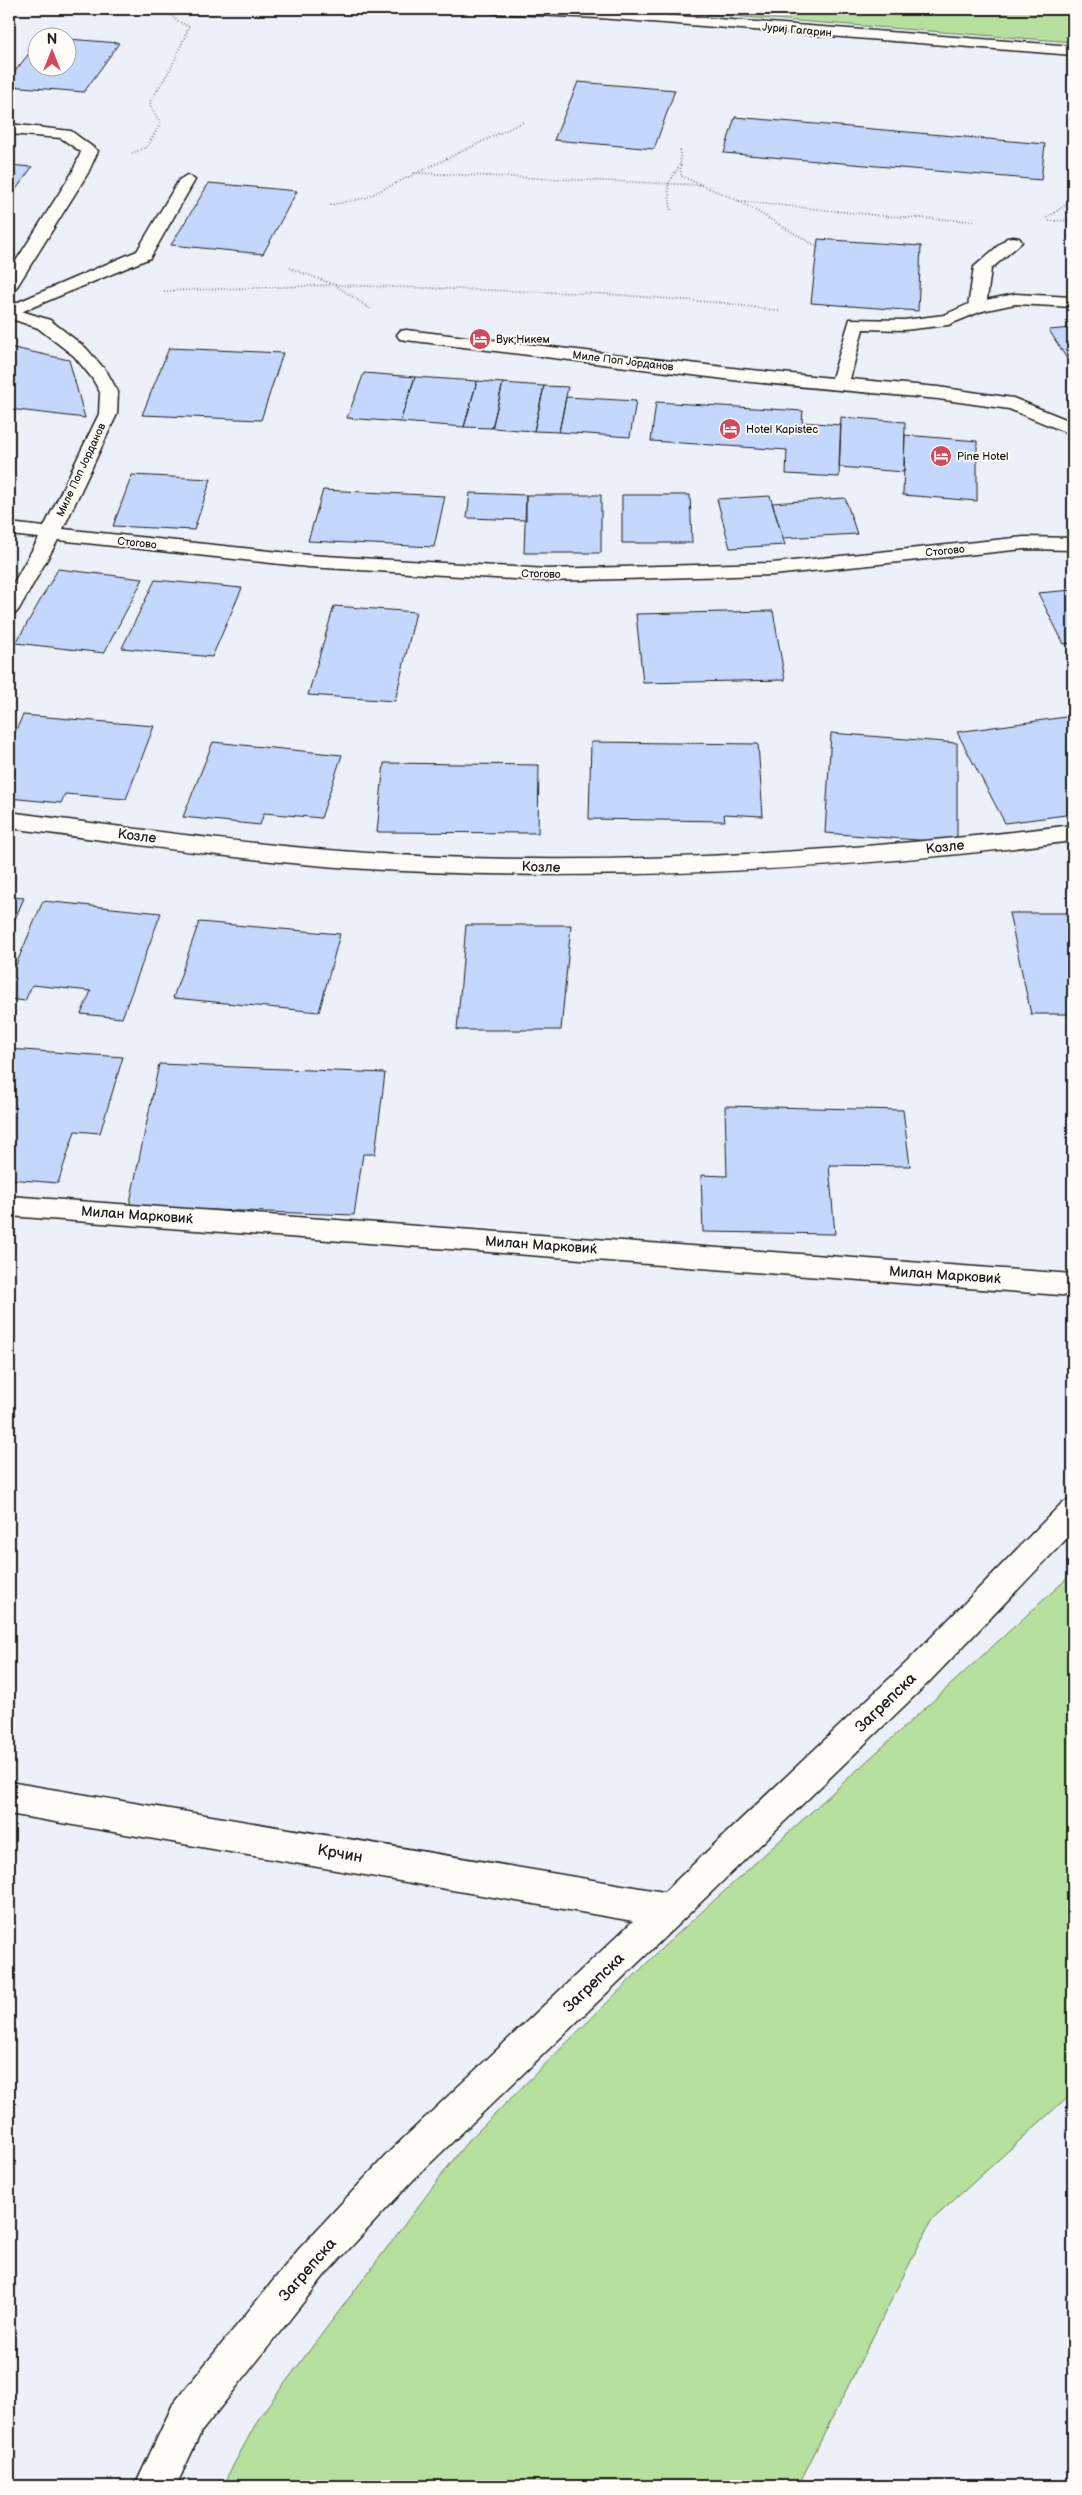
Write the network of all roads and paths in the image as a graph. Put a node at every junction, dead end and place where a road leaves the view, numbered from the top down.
1 (165, 9) edge
2 (492, 9) edge
3 (1073, 51) edge
4 (522, 122) dead end
5 (9, 129) edge
6 (680, 150) dead end
7 (90, 152) junction
8 (680, 163) junction
9 (414, 173) junction
10 (187, 180) dead end
11 (668, 185) junction
12 (702, 185) junction
13 (739, 201) junction
14 (330, 205) dead end
15 (671, 210) dead end
16 (1073, 220) edge
17 (1043, 221) dead end
18 (982, 222) dead end
19 (1013, 242) dead end
20 (818, 247) dead end
21 (290, 268) dead end
22 (9, 285) edge
23 (335, 285) junction
24 (156, 292) dead end
25 (1073, 302) edge
26 (977, 307) junction
27 (780, 310) dead end
28 (9, 312) edge
29 (406, 335) joint
30 (839, 384) junction
31 (1073, 429) edge
32 (9, 529) edge
33 (52, 534) junction
34 (1073, 544) edge
35 (9, 609) edge
36 (9, 820) edge
37 (1073, 833) edge
38 (9, 1206) edge
39 (1073, 1285) edge
40 (1073, 1512) edge
41 (9, 1798) edge
42 (671, 1910) junction
43 (155, 2486) edge

1 - 7 path
2 - 3 street, Јуриј Гагарин
4 - 9 path
5 - 7 street
6 - 8 path
7 - 22 street
8 - 11 path
8 - 12 path
9 - 11 path
9 - 14 path
10 - 28 street
11 - 12 path
11 - 15 path
12 - 13 path
13 - 18 path
13 - 20 path
16 - 17 path
19 - 26 street
21 - 23 path
23 - 24 path
23 - 27 path
23 - 29 path
25 - 26 street
26 - 30 street
28 - 33 street, Миле Поп Јорданов
29 - 30 street, Миле Поп Јорданов
30 - 31 street, Миле Поп Јорданов
32 - 33 street, Стогово
33 - 34 street, Стогово
33 - 35 street, Миле Поп Јорданов
36 - 37 street, Козле
38 - 39 street, Милан Марковиќ
40 - 42 street, Загрепска
41 - 42 street, Крчин
42 - 43 street, Загрепска

